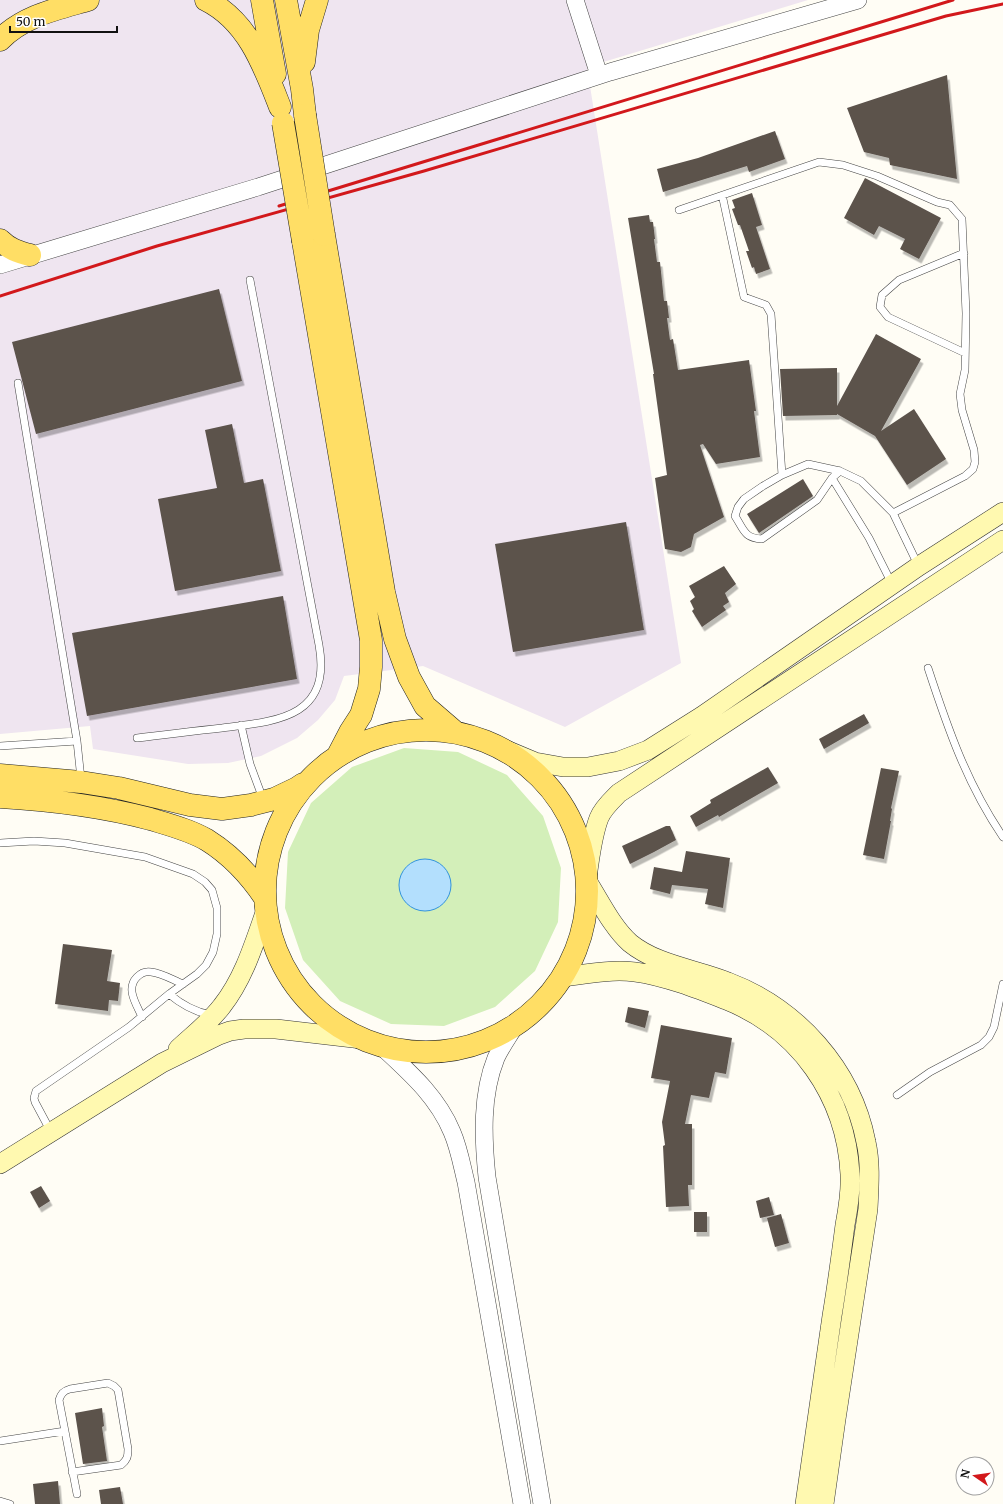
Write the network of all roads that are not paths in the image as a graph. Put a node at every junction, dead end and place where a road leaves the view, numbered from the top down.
1 (88, 0) edge
2 (206, 0) edge
3 (262, 0) edge
4 (286, 0) edge
5 (317, 0) edge
6 (575, 0) edge
7 (585, 0) edge
8 (858, 0) edge
9 (0, 40) edge
10 (605, 74) junction
11 (302, 89) junction
12 (282, 115) junction
13 (723, 199) dead end
14 (679, 210) dead end
15 (0, 240) edge
16 (964, 253) junction
17 (30, 255) junction
18 (0, 264) edge
19 (250, 280) dead end
20 (965, 353) junction
21 (18, 383) dead end
22 (840, 471) junction
23 (782, 475) junction
24 (832, 478) junction
25 (1003, 512) edge
26 (893, 513) junction
27 (1003, 540) edge
28 (919, 566) junction
29 (892, 584) junction
30 (929, 588) junction
31 (928, 668) dead end
32 (241, 725) junction
33 (454, 731) junction
34 (137, 738) dead end
35 (77, 740) junction
36 (0, 746) edge
37 (504, 748) junction
38 (338, 755) junction
39 (0, 775) edge
40 (310, 778) junction
41 (81, 782) junction
42 (0, 797) edge
43 (264, 801) junction
44 (1003, 837) edge
45 (0, 843) edge
46 (587, 879) junction
47 (265, 904) junction
48 (562, 977) junction
49 (183, 984) junction
50 (1003, 984) edge
51 (169, 994) junction
52 (214, 1016) junction
53 (142, 1017) junction
54 (515, 1026) junction
55 (371, 1043) junction
56 (162, 1063) junction
57 (897, 1095) dead end
58 (51, 1132) junction
59 (0, 1164) edge
60 (64, 1431) junction
61 (0, 1441) edge
62 (72, 1472) junction
63 (77, 1494) dead end
64 (0, 1501) edge
65 (10, 1504) edge
66 (522, 1504) edge
67 (542, 1504) edge
68 (805, 1504) edge
69 (824, 1504) edge

1 - 9 main road
2 - 12 main road
3 - 12 main road
4 - 11 main road
5 - 11 main road
6 - 10 street
7 - 10 street
8 - 10 street
10 - 17 street
11 - 33 main road, bridge
12 - 38 main road, bridge
13 - 23 lane
14 - 16 lane
15 - 17 main road
16 - 20 lane
16 - 20 lane
17 - 18 street
19 - 32 lane
20 - 26 lane
21 - 35 lane
22 - 23 lane
22 - 24 lane
22 - 26 lane
23 - 24 lane
24 - 29 lane
25 - 28 main road
26 - 28 lane
27 - 30 main road
28 - 29 main road
28 - 30 main road
29 - 37 main road
30 - 46 main road
31 - 44 lane
32 - 34 lane
32 - 43 lane
33 - 37 main road
33 - 38 main road
35 - 36 lane
35 - 41 lane
37 - 46 main road
38 - 40 main road
39 - 41 main road
40 - 43 main road
40 - 47 main road
41 - 43 main road
42 - 47 main road
45 - 49 lane
46 - 48 main road
46 - 69 main road
47 - 52 main road
47 - 55 main road
48 - 54 main road
48 - 68 main road
49 - 51 lane
49 - 53 lane
50 - 57 lane
51 - 52 lane
51 - 53 lane
52 - 56 main road
53 - 58 lane
54 - 55 main road
54 - 67 street
55 - 56 main road
55 - 66 street
56 - 58 main road
58 - 59 main road
60 - 61 lane
60 - 62 lane
60 - 62 lane
62 - 63 lane
64 - 65 lane

